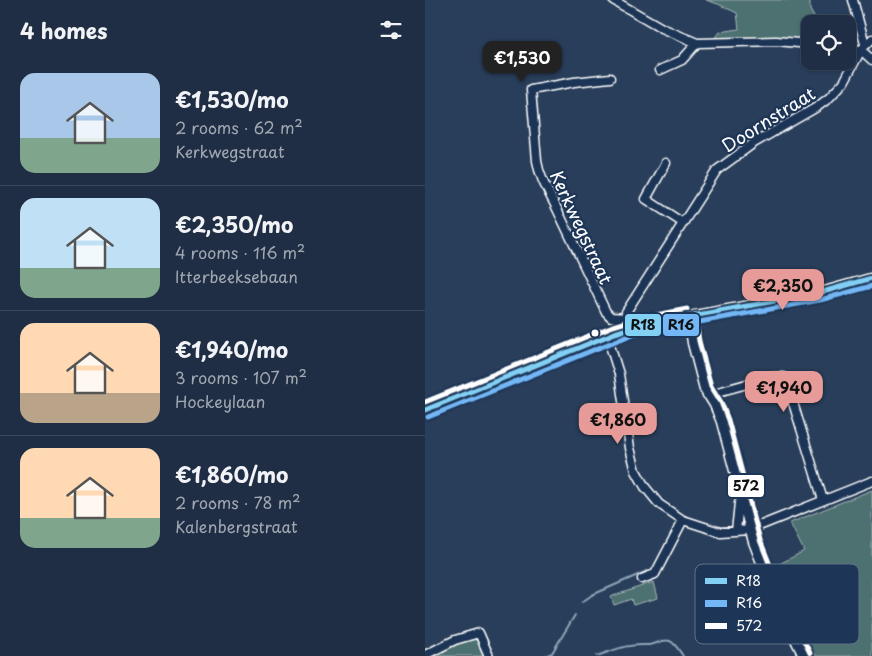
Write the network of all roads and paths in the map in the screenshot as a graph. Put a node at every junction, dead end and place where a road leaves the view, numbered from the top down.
1 (613, 0) edge
2 (853, 0) edge
3 (801, 43) edge
4 (697, 44) junction
5 (866, 44) edge
6 (872, 60) edge
7 (660, 70) dead end
8 (610, 78) dead end
9 (666, 163) dead end
10 (683, 223) junction
11 (872, 278) edge
12 (688, 316) junction
13 (627, 318) junction
14 (631, 328) junction
15 (607, 336) junction
16 (707, 395) junction
17 (425, 410) edge
18 (872, 481) edge
19 (740, 498) junction
20 (823, 500) junction
21 (683, 520) junction
22 (749, 530) junction
23 (736, 531) junction
24 (762, 564) edge
25 (642, 579) dead end
26 (797, 644) edge
27 (425, 655) edge
28 (489, 656) edge
29 (803, 656) edge

1 - 4 street
2 - 5 street
3 - 4 street
4 - 7 street
5 - 6 street
5 - 10 street, Doornstraat
8 - 13 street, Kerkwegstraat
9 - 10 street
10 - 13 street, Doornstraat
11 - 12 main road
12 - 14 main road
12 - 16 street
13 - 14 street
14 - 15 main road
15 - 17 main road
15 - 21 street
16 - 19 street
16 - 20 street
18 - 20 street
19 - 22 street
19 - 23 street
20 - 22 street
21 - 23 street
21 - 25 street
22 - 23 street
22 - 24 street
26 - 29 street
27 - 28 street

